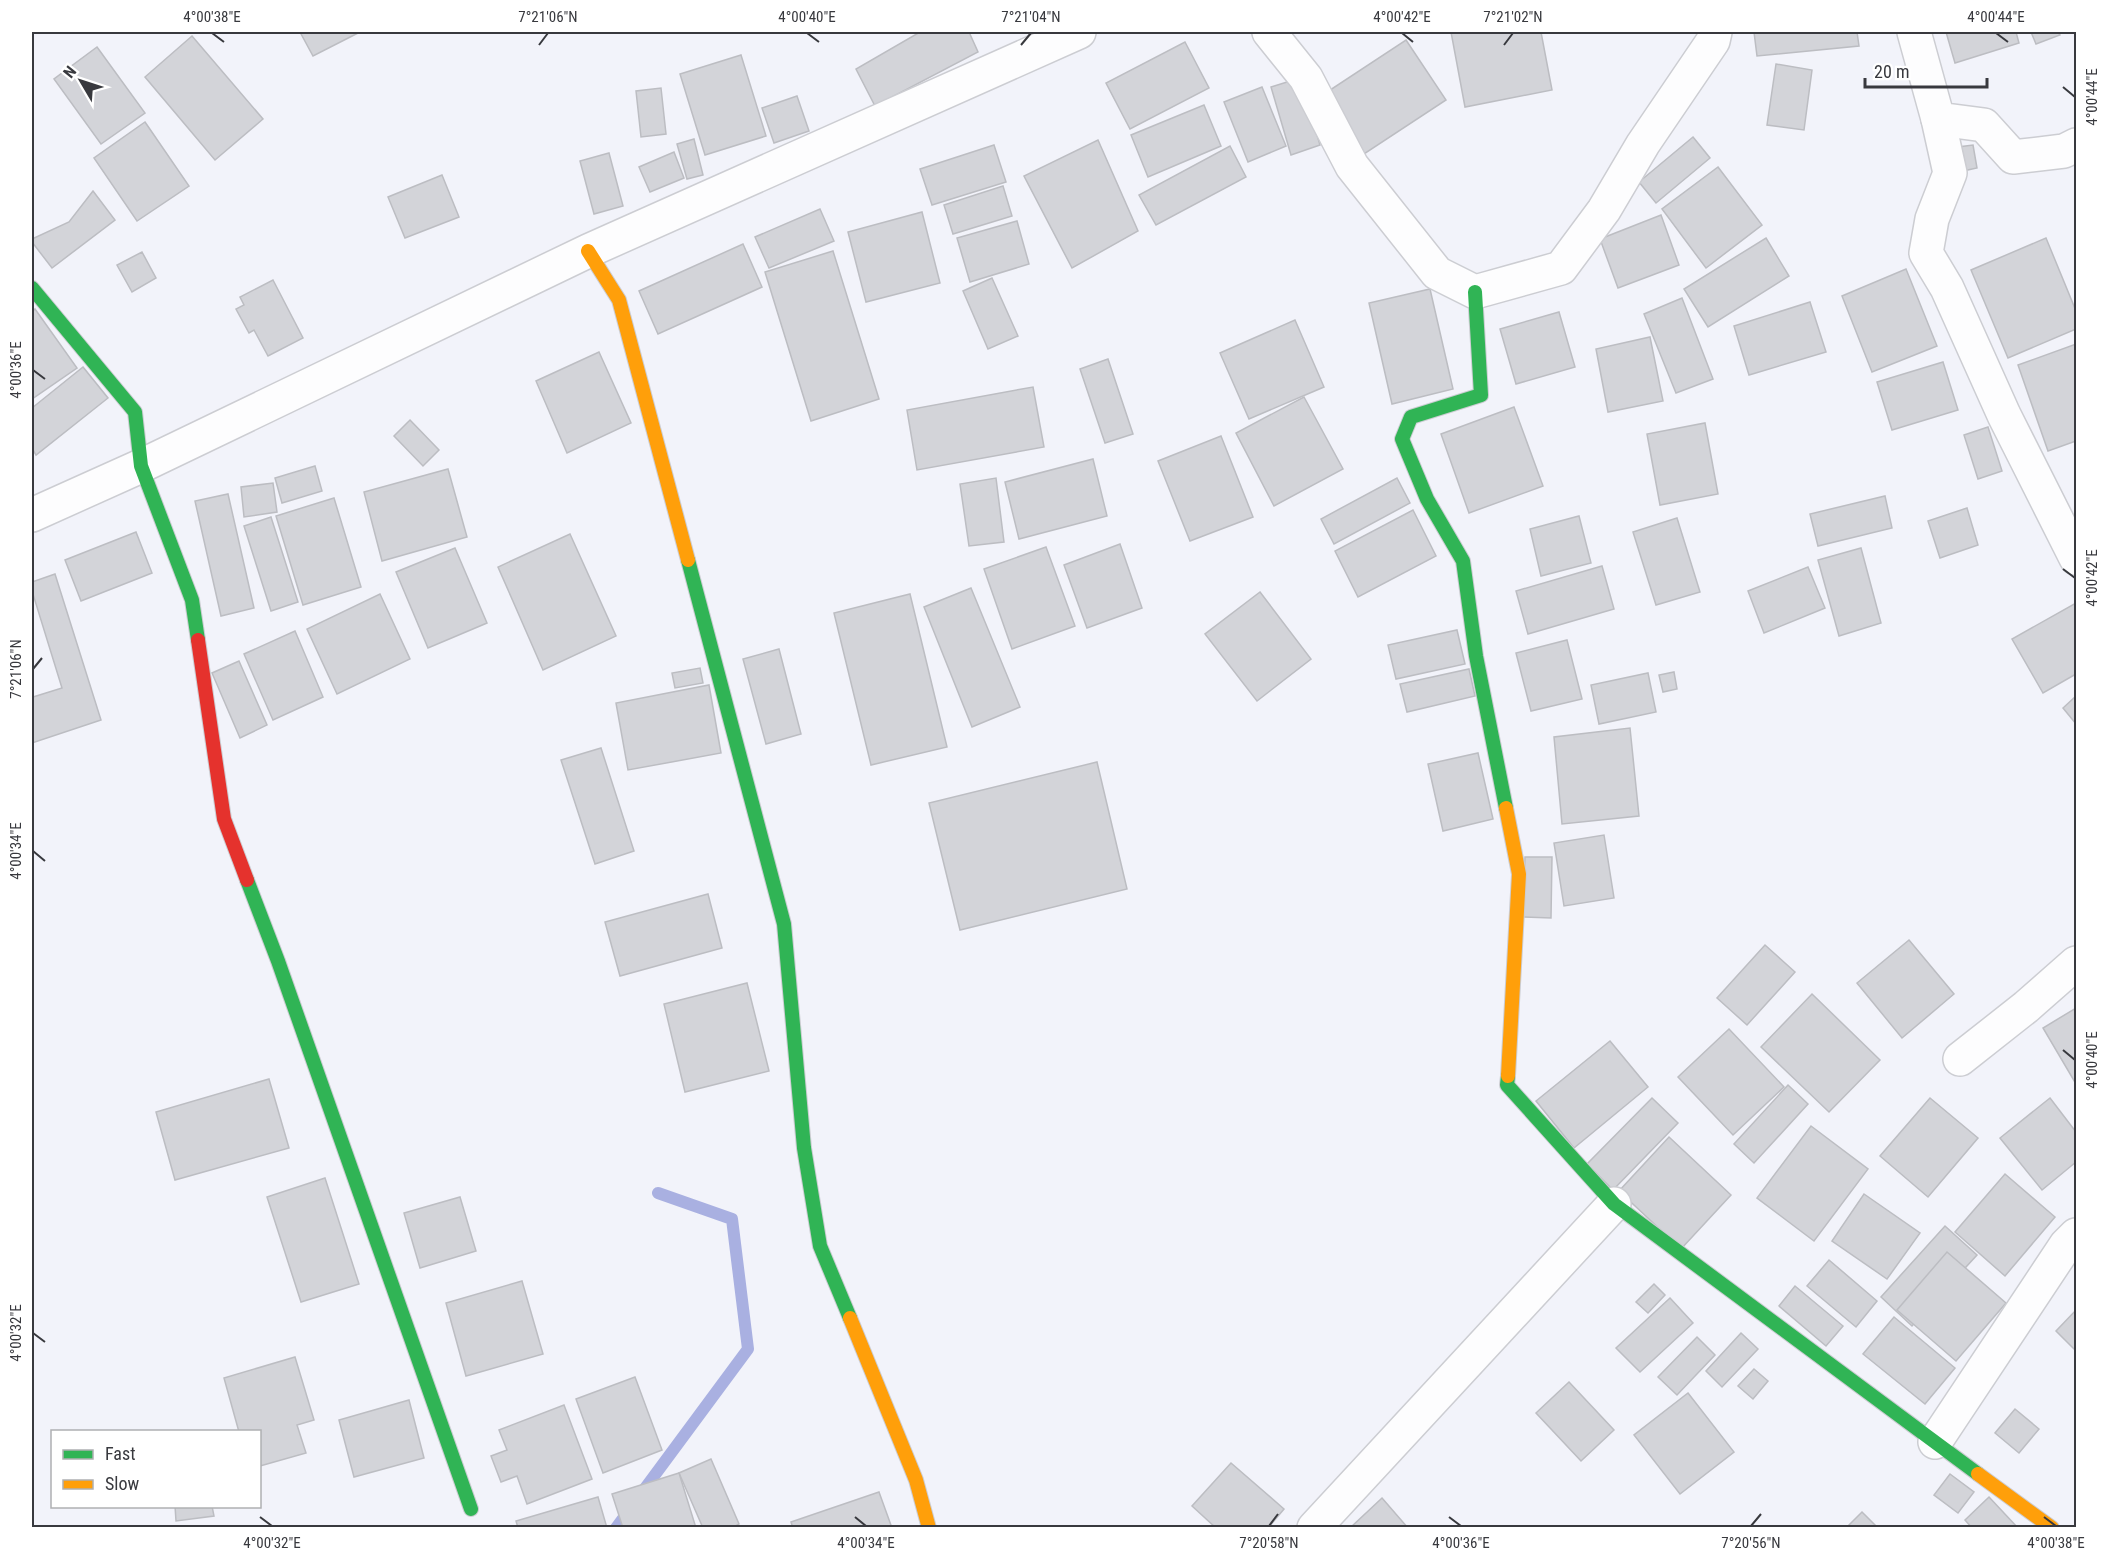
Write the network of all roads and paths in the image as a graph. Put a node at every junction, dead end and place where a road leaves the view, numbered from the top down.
1 (1079, 32) edge
2 (1269, 32) edge
3 (1715, 32) edge
4 (1914, 32) edge
5 (1938, 119) junction
6 (2076, 145) edge
7 (588, 251) junction
8 (32, 288) edge
9 (1475, 292) junction
10 (141, 466) junction
11 (32, 515) edge
12 (2076, 558) edge
13 (2076, 963) edge
14 (1960, 1059) dead end
15 (1614, 1204) junction
16 (2076, 1235) edge
17 (1935, 1442) junction
18 (471, 1509) dead end
19 (929, 1527) edge
20 (1314, 1527) edge
21 (2052, 1527) edge

1 - 7 street
2 - 9 street
3 - 9 street
4 - 5 street
5 - 6 street
5 - 12 street
7 - 10 street
7 - 19 street
8 - 10 street
9 - 15 street
10 - 11 street
10 - 18 street
13 - 14 street
15 - 17 street
15 - 20 street
16 - 17 street
17 - 21 street

